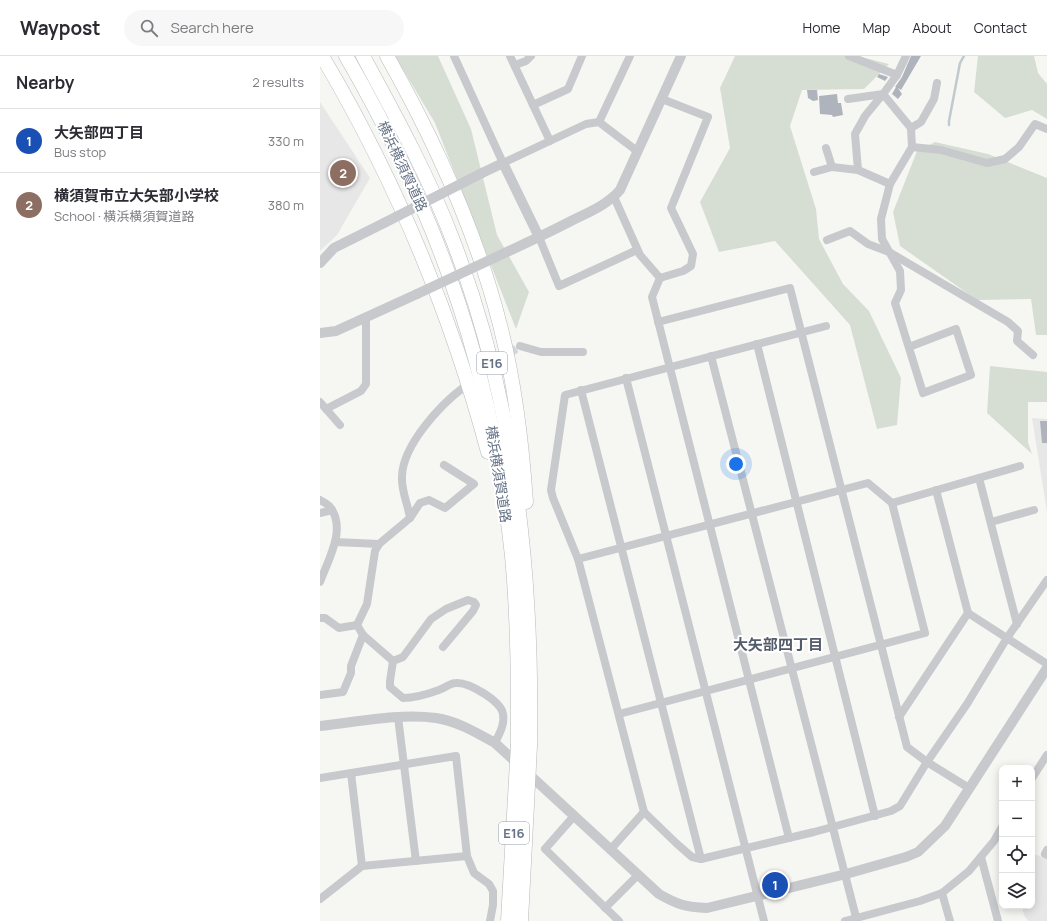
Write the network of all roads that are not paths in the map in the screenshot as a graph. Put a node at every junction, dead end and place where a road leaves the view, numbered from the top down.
1 (322, 56) edge
2 (346, 56) edge
3 (363, 56) edge
4 (387, 56) edge
5 (454, 56) edge
6 (510, 56) edge
7 (531, 56) edge
8 (582, 56) edge
9 (630, 56) edge
10 (681, 56) edge
11 (849, 56) edge
12 (906, 56) edge
13 (515, 65) junction
14 (897, 75) junction
15 (937, 83) dead end
16 (883, 94) junction
17 (662, 99) junction
18 (848, 99) dead end
19 (533, 104) junction
20 (599, 122) junction
21 (911, 128) junction
22 (1047, 129) edge
23 (550, 141) junction
24 (912, 147) junction
25 (826, 148) dead end
26 (637, 151) junction
27 (503, 163) junction
28 (832, 168) junction
29 (858, 170) junction
30 (814, 172) dead end
31 (890, 184) junction
32 (614, 197) junction
33 (539, 237) junction
34 (827, 240) dead end
35 (637, 250) junction
36 (889, 252) junction
37 (320, 263) edge
38 (660, 278) junction
39 (366, 318) junction
40 (658, 322) junction
41 (826, 326) dead end
42 (801, 332) junction
43 (320, 333) edge
44 (757, 344) junction
45 (520, 346) dead end
46 (909, 347) junction
47 (583, 352) dead end
48 (1033, 355) dead end
49 (711, 356) junction
50 (669, 367) junction
51 (626, 378) junction
52 (464, 387) dead end
53 (581, 390) junction
54 (320, 402) edge
55 (326, 409) junction
56 (340, 425) dead end
57 (444, 465) dead end
58 (1020, 466) dead end
59 (979, 478) junction
60 (841, 490) junction
61 (936, 490) junction
62 (320, 500) edge
63 (797, 502) junction
64 (892, 503) junction
65 (332, 510) junction
66 (1034, 510) dead end
67 (320, 513) edge
68 (752, 514) junction
69 (410, 518) junction
70 (991, 522) junction
71 (709, 525) junction
72 (665, 536) junction
73 (335, 542) junction
74 (379, 544) junction
75 (621, 548) junction
76 (512, 558) junction
77 (578, 559) junction
78 (1047, 580) edge
79 (320, 582) edge
80 (968, 613) junction
81 (320, 618) edge
82 (1017, 624) junction
83 (357, 625) junction
84 (363, 635) junction
85 (1007, 638) junction
86 (882, 644) junction
87 (443, 647) dead end
88 (836, 657) junction
89 (393, 661) junction
90 (1047, 664) edge
91 (792, 668) junction
92 (1047, 668) edge
93 (748, 680) junction
94 (705, 691) junction
95 (531, 694) junction
96 (320, 695) edge
97 (661, 703) junction
98 (618, 714) junction
99 (398, 716) junction
100 (899, 717) junction
101 (320, 726) edge
102 (495, 743) junction
103 (524, 745) junction
104 (1047, 755) edge
105 (927, 762) junction
106 (404, 765) junction
107 (351, 773) junction
108 (1035, 773) edge
109 (320, 778) edge
110 (969, 788) junction
111 (644, 812) junction
112 (574, 816) junction
113 (875, 816) junction
114 (833, 827) junction
115 (999, 832) edge
116 (789, 838) junction
117 (745, 848) junction
118 (610, 850) junction
119 (1047, 850) edge
120 (1047, 855) edge
121 (467, 856) junction
122 (981, 857) junction
123 (701, 859) junction
124 (416, 861) junction
125 (362, 866) junction
126 (846, 874) junction
127 (638, 875) junction
128 (942, 893) junction
129 (757, 896) junction
130 (320, 899) edge
131 (605, 908) junction
132 (857, 919) edge
133 (490, 921) edge
134 (508, 921) edge
135 (521, 921) edge
136 (619, 921) edge
137 (764, 921) edge
138 (845, 921) edge
139 (950, 921) edge
140 (998, 921) edge

1 - 76 highway
2 - 76 highway, 横浜横須賀道路 / E16
3 - 95 highway, 横浜横須賀道路 / E16
4 - 95 highway
5 - 27 street
6 - 13 street
7 - 13 street
8 - 19 street
9 - 20 street
10 - 17 street
11 - 14 street
12 - 14 street
13 - 19 street
14 - 16 street
15 - 21 street
16 - 18 street
16 - 21 street
16 - 29 street
17 - 26 street
17 - 38 street
19 - 23 street
20 - 23 street
20 - 26 street
21 - 24 street
22 - 24 street
23 - 27 street
24 - 31 street
25 - 28 street
26 - 32 street
27 - 33 street
27 - 37 street, bridge
28 - 29 street
28 - 30 street
29 - 31 street
31 - 36 street
32 - 33 street
32 - 35 street
33 - 35 street
33 - 39 street, bridge
34 - 36 street
35 - 38 street
36 - 46 street
36 - 48 street
38 - 40 street
39 - 43 street
39 - 55 street
40 - 42 street
40 - 50 street
41 - 42 street
42 - 44 street
42 - 60 street
44 - 49 street
44 - 63 street
45 - 47 street
46 - 46 street
49 - 50 street
49 - 68 street
50 - 51 street
50 - 71 street
51 - 53 street
51 - 72 street
52 - 69 street
53 - 75 street
53 - 77 street
54 - 55 street
55 - 56 street
57 - 69 street
58 - 59 street
59 - 61 street
59 - 70 street
60 - 63 street
60 - 64 street
60 - 86 street
61 - 64 street
61 - 80 street
62 - 65 street
63 - 68 street
63 - 88 street
64 - 86 street
65 - 67 street
65 - 73 street
66 - 70 street
68 - 71 street
68 - 91 street
69 - 74 street
70 - 82 street
71 - 72 street
71 - 93 street
72 - 75 street
72 - 94 street
73 - 74 street
73 - 79 street
74 - 83 street
75 - 77 street
75 - 97 street
76 - 103 highway, 横浜横須賀道路 / E16
77 - 98 street
78 - 82 street
80 - 85 street
80 - 100 street
81 - 83 street
82 - 85 street
83 - 84 street
84 - 89 street
84 - 96 street
85 - 90 street
85 - 105 street
86 - 88 street
86 - 100 street
87 - 89 street
88 - 91 street
88 - 113 street
89 - 102 street
91 - 93 street
91 - 114 street
92 - 110 street
93 - 94 street
93 - 116 street
94 - 97 street
94 - 117 street
95 - 103 highway, 横浜横須賀道路 / E16
97 - 98 street
97 - 123 street
98 - 111 street
99 - 101 street
99 - 102 street
99 - 106 street
100 - 105 street
102 - 112 street
103 - 134 highway, 横浜横須賀道路 / E16, bridge
103 - 135 highway, 横浜横須賀道路 / E16, bridge
104 - 108 street
105 - 110 street
105 - 113 street
106 - 107 street
106 - 121 street
106 - 124 street
107 - 109 street
107 - 125 street
110 - 126 street
111 - 118 street
111 - 123 street
112 - 118 street
112 - 131 street
113 - 114 street
114 - 116 street
114 - 126 street
115 - 122 street
116 - 117 street
117 - 123 street
117 - 129 street
118 - 127 street
119 - 120 street
121 - 124 street
121 - 133 street
122 - 128 street
122 - 140 street
124 - 125 street
125 - 130 street
126 - 129 street
126 - 132 street
127 - 129 street
127 - 131 street
128 - 132 street
128 - 139 street
129 - 137 street
131 - 136 street
132 - 138 street

